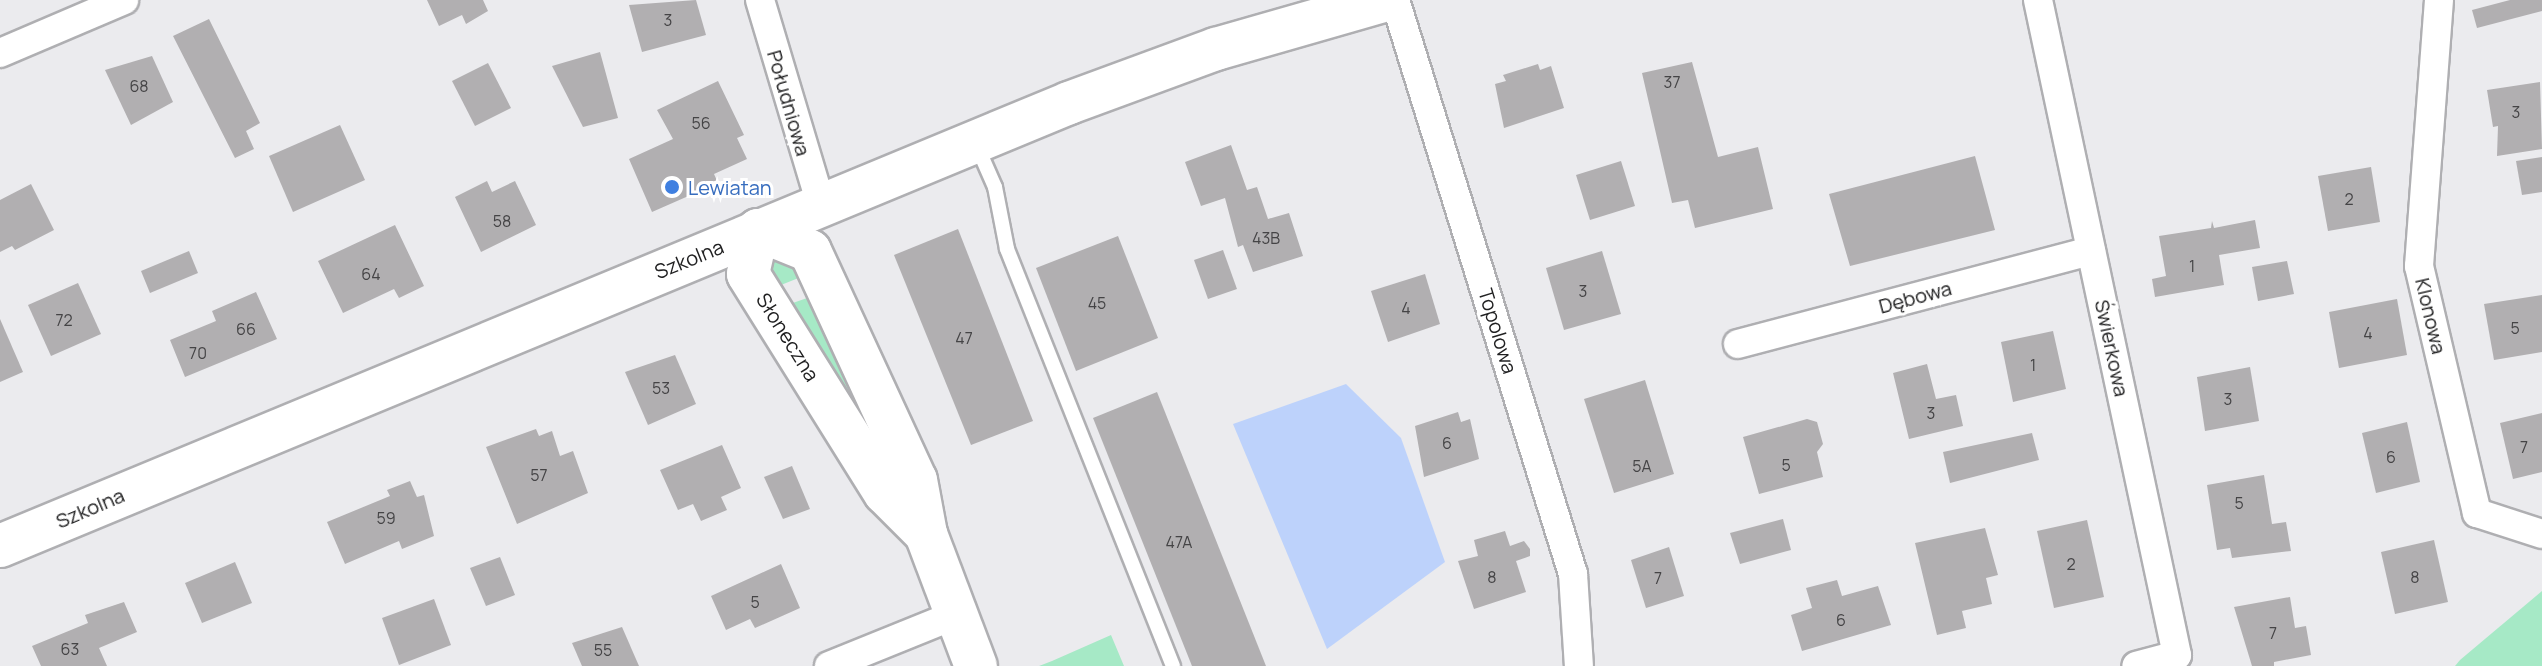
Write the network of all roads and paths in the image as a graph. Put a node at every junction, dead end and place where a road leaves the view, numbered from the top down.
1 (124, 0) edge
2 (760, 0) edge
3 (1387, 0) edge
4 (1395, 0) edge
5 (2038, 0) edge
6 (2439, 0) edge
7 (0, 53) edge
8 (975, 142) junction
9 (821, 204) junction
10 (758, 230) junction
11 (2091, 251) junction
12 (1738, 344) dead end
13 (926, 534) junction
14 (2542, 534) edge
15 (0, 546) edge
16 (955, 615) junction
17 (829, 666) edge
18 (976, 666) edge
19 (1173, 666) edge
20 (1579, 666) edge
21 (2136, 666) edge

1 - 7 street
2 - 9 street, Południowa
3 - 8 street, Szkolna
4 - 20 street, Topolowa
5 - 11 street, Świerkowa
6 - 14 street, Klonowa
8 - 9 street, Szkolna
8 - 19 lane
9 - 10 street, Szkolna
10 - 13 street, Słoneczna
10 - 13 street, Słoneczna
10 - 15 street, Szkolna
11 - 12 street, Dębowa
11 - 21 street, Świerkowa
13 - 16 street, Słoneczna
16 - 17 street
16 - 18 street, Słoneczna

